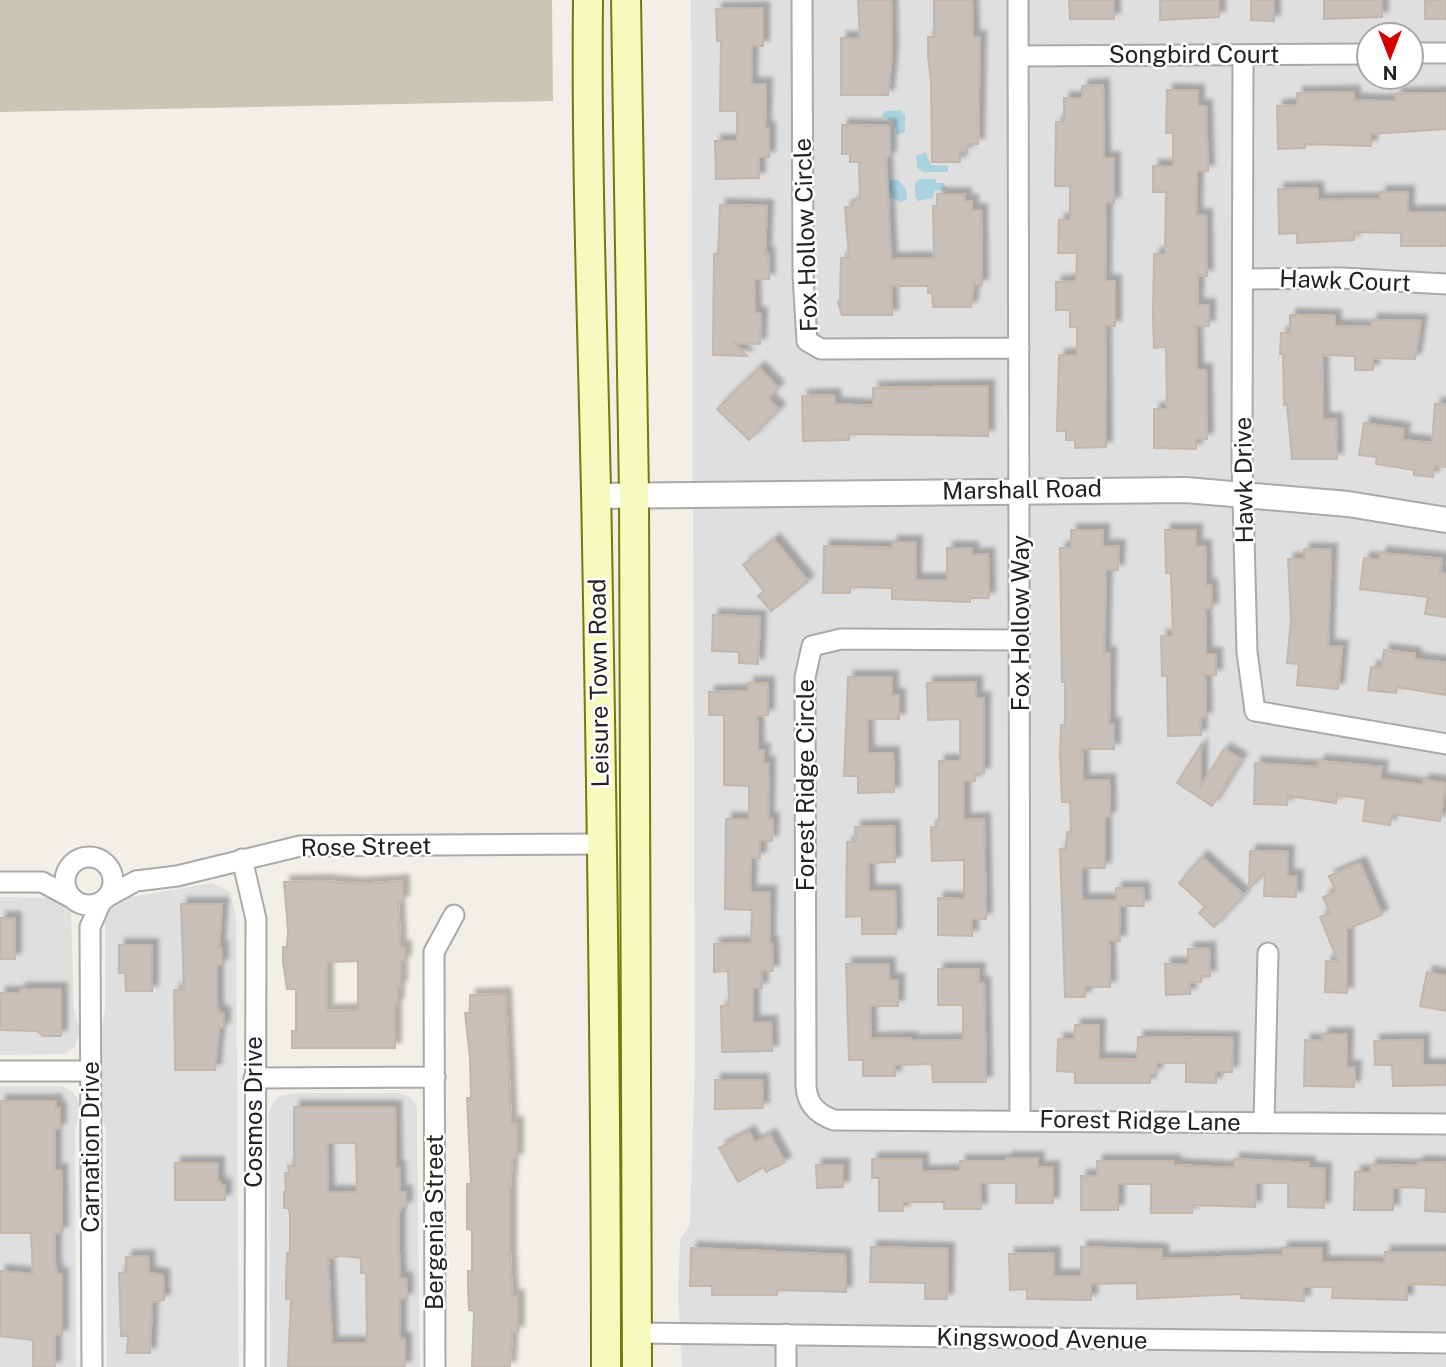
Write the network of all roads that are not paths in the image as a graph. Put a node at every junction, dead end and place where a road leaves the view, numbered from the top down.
1 (588, 0) edge
2 (626, 0) edge
3 (802, 0) edge
4 (1018, 0) edge
5 (1425, 53) edge
6 (1446, 53) edge
7 (1355, 54) edge
8 (1243, 55) junction
9 (1018, 56) junction
10 (1245, 279) junction
11 (1446, 284) edge
12 (1020, 348) junction
13 (1021, 490) junction
14 (1244, 493) junction
15 (634, 495) junction
16 (596, 496) junction
17 (1446, 520) edge
18 (1020, 640) junction
19 (1446, 744) edge
20 (600, 844) junction
21 (242, 859) junction
22 (70, 866) junction
23 (109, 868) junction
24 (136, 881) junction
25 (0, 882) edge
26 (42, 882) junction
27 (104, 899) junction
28 (73, 900) junction
29 (454, 915) dead end
30 (90, 927) junction
31 (1268, 953) dead end
32 (0, 1071) edge
33 (90, 1071) junction
34 (435, 1077) junction
35 (254, 1078) junction
36 (834, 1120) joint
37 (1020, 1120) junction
38 (1264, 1123) junction
39 (1446, 1124) edge
40 (606, 1132) junction
41 (637, 1333) junction
42 (786, 1334) junction
43 (1446, 1343) edge
44 (92, 1367) edge
45 (255, 1367) edge
46 (435, 1367) edge
47 (606, 1367) edge
48 (637, 1367) edge
49 (786, 1367) edge

1 - 16 main road, Leisure Town Road
2 - 15 main road, Leisure Town Road
3 - 12 street, Fox Hollow Circle
4 - 9 street, Fox Hollow Way
5 - 6 street
7 - 8 street, Songbird Court
8 - 9 street, Songbird Court
8 - 10 street, Hawk Drive
9 - 12 street, Fox Hollow Way
10 - 11 street, Hawk Court
10 - 14 street, Hawk Drive
12 - 13 street, Fox Hollow Way
13 - 14 street, Marshall Road
13 - 15 street, Marshall Road
13 - 18 street, Fox Hollow Way
14 - 17 street, Marshall Road
14 - 19 street, Hawk Drive
15 - 16 street, Marshall Road
15 - 41 main road, Leisure Town Road
16 - 20 main road, Leisure Town Road
18 - 36 street, Forest Ridge Circle
18 - 37 street, Fox Hollow Way
20 - 21 street, Rose Street
20 - 40 main road, Leisure Town Road
21 - 24 street, Rose Street
21 - 35 street, Cosmos Drive
22 - 23 street
22 - 26 street
22 - 28 street
23 - 24 street
23 - 27 street
24 - 27 street, Rose Street
25 - 26 street
26 - 28 street
27 - 28 street
27 - 30 street, Carnation Drive
28 - 30 street, Carnation Drive
29 - 34 street, Bergenia Street
30 - 33 street, Carnation Drive
31 - 38 street
32 - 33 street
33 - 44 street, Carnation Drive
34 - 35 street
34 - 46 street, Bergenia Street
35 - 45 street, Cosmos Drive
36 - 37 street, Forest Ridge Lane
37 - 38 street, Forest Ridge Lane
38 - 39 street, Forest Ridge Lane
40 - 41 main road
40 - 47 main road, Leisure Town Road
41 - 42 street, Kingswood Avenue
41 - 48 main road, Leisure Town Road
42 - 43 street, Kingswood Avenue
42 - 49 street

